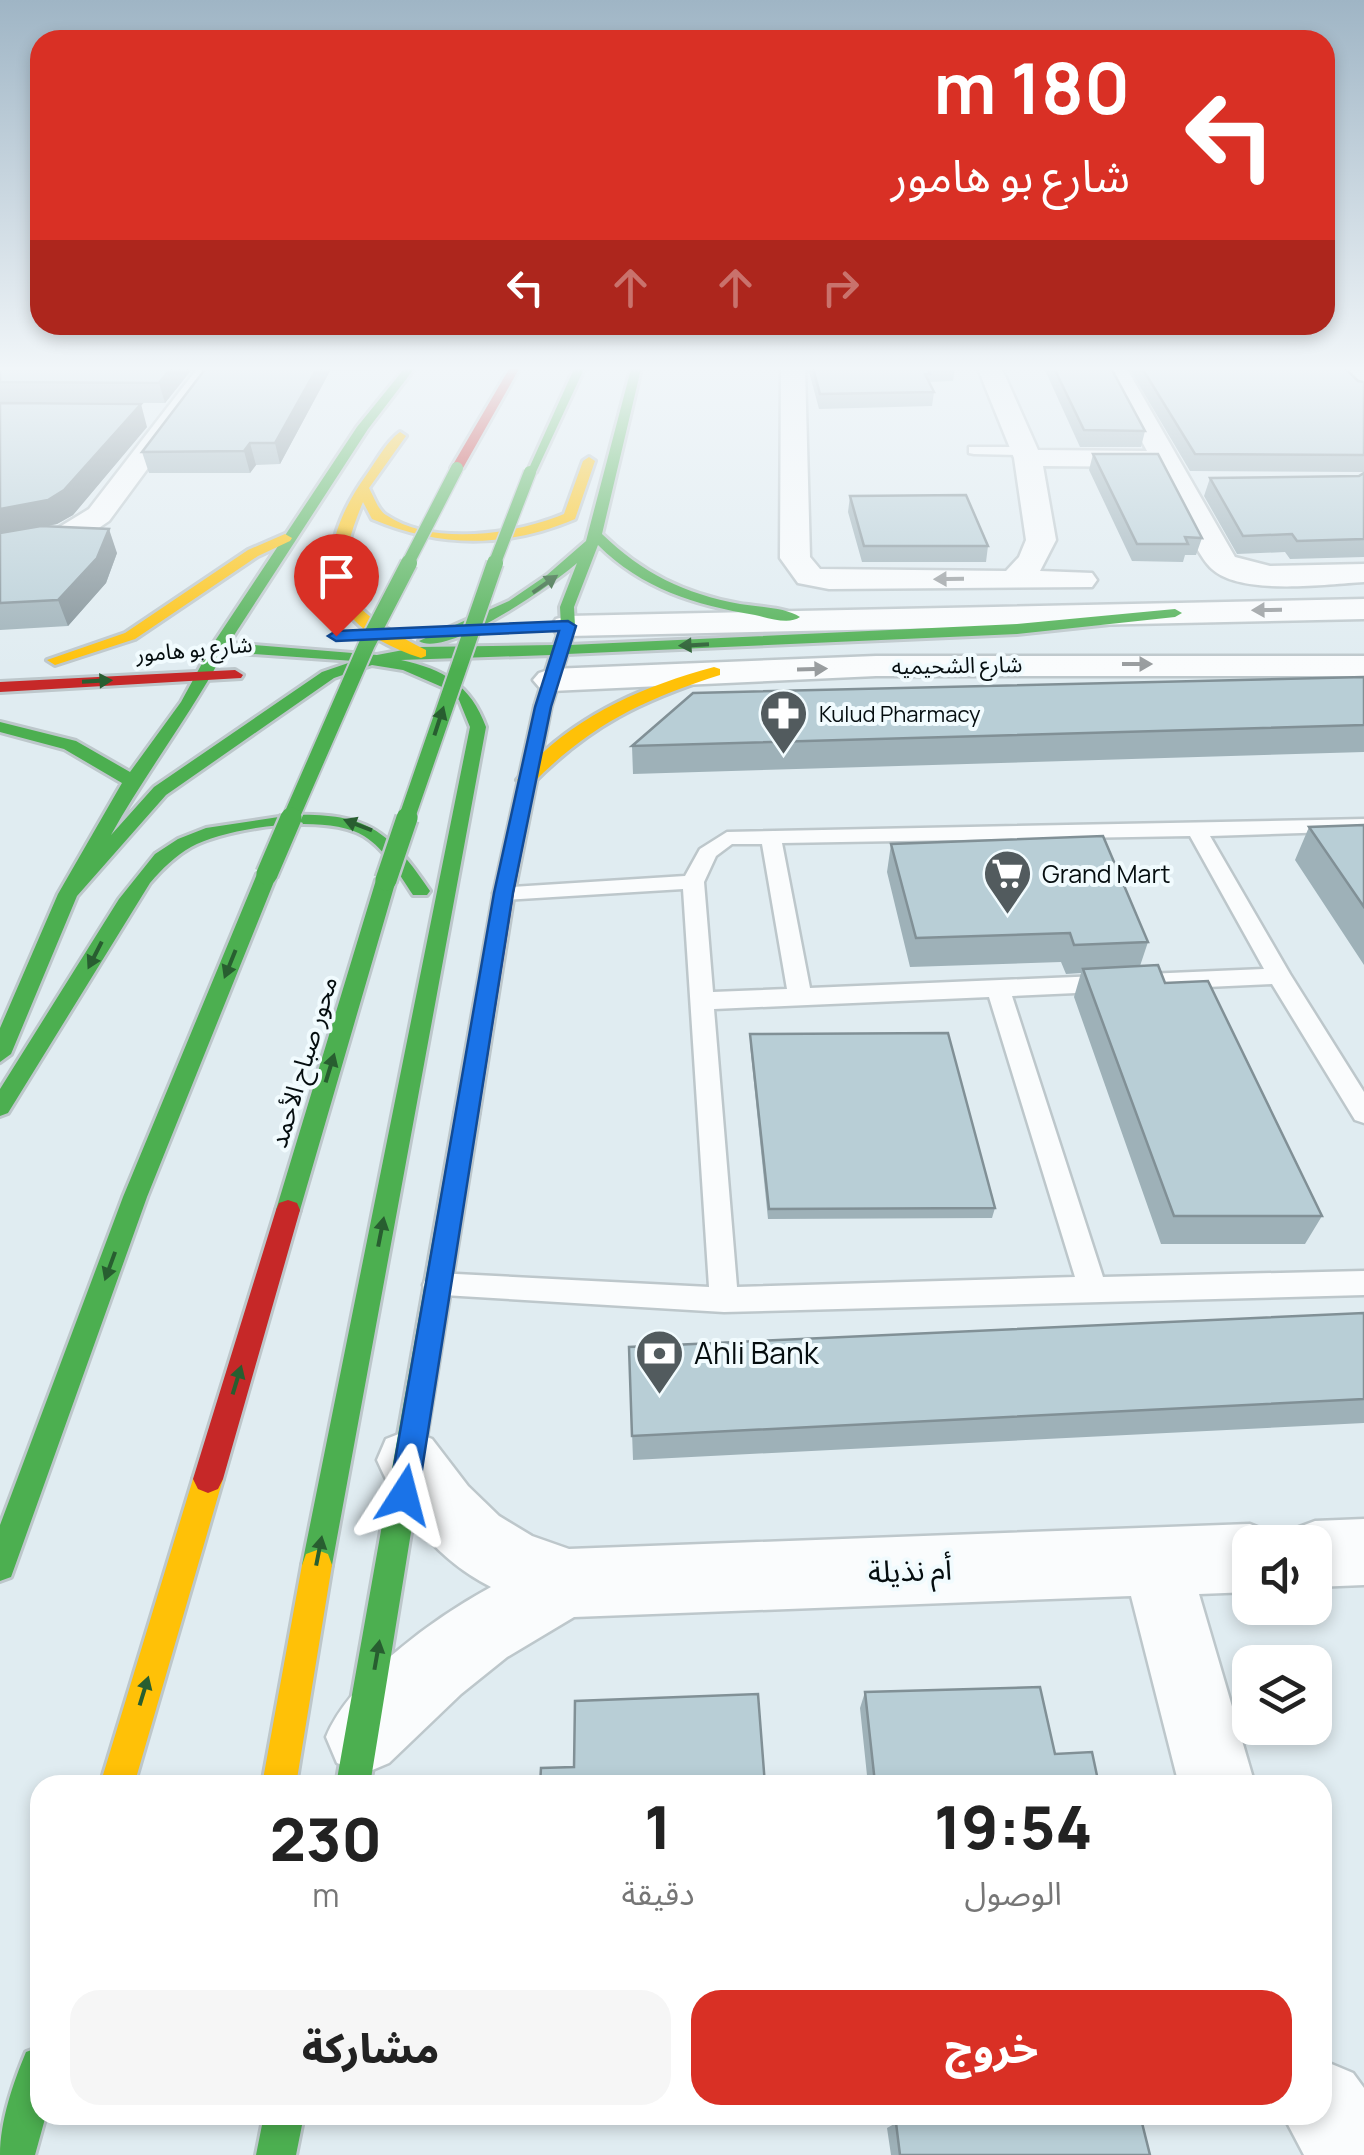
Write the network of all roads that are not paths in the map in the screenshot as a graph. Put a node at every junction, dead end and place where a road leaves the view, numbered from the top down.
1 (133, 470) edge
2 (336, 470) edge
3 (376, 470) edge
4 (455, 470) edge
5 (531, 470) edge
6 (586, 470) edge
7 (611, 470) edge
8 (795, 470) edge
9 (1028, 470) edge
10 (1171, 470) edge
11 (1185, 470) edge
12 (1218, 483) edge
13 (363, 488) junction
14 (296, 534) junction
15 (595, 535) junction
16 (1041, 540) junction
17 (0, 548) edge
18 (1364, 574) edge
19 (1016, 579) junction
20 (1081, 580) junction
21 (1364, 609) edge
22 (1175, 613) junction
23 (807, 619) junction
24 (466, 628) junction
25 (375, 632) junction
26 (219, 647) junction
27 (184, 650) dead end
28 (414, 650) junction
29 (153, 653) dead end
30 (547, 653) junction
31 (55, 660) junction
32 (364, 660) junction
33 (27, 662) dead end
34 (1355, 668) edge
35 (714, 672) junction
36 (202, 678) junction
37 (452, 684) junction
38 (0, 687) edge
39 (297, 695) junction
40 (261, 698) dead end
41 (225, 700) dead end
42 (189, 703) junction
43 (149, 705) dead end
44 (78, 706) dead end
45 (0, 708) edge
46 (0, 727) edge
47 (526, 780) junction
48 (132, 781) junction
49 (1364, 825) edge
50 (1197, 830) junction
51 (771, 838) junction
52 (693, 882) junction
53 (504, 893) junction
54 (68, 894) junction
55 (440, 923) junction
56 (1279, 976) junction
57 (998, 989) junction
58 (800, 997) junction
59 (699, 1001) junction
60 (0, 1054) edge
61 (0, 1107) edge
62 (1364, 1113) edge
63 (1364, 1283) edge
64 (437, 1286) junction
65 (1093, 1288) junction
66 (724, 1300) junction
67 (409, 1460) junction
68 (1364, 1552) edge
69 (1332, 1553) edge
70 (1232, 1559) edge
71 (1156, 1562) junction
72 (0, 1566) edge
73 (569, 1583) junction
74 (358, 1761) edge
75 (121, 1775) edge
76 (279, 1775) edge
77 (1213, 1775) edge
78 (30, 2103) edge
79 (1332, 2119) edge
80 (270, 2125) edge
81 (282, 2125) edge
82 (1364, 2152) edge
83 (16, 2155) edge
84 (275, 2155) edge

1 - 17 street
2 - 14 main road
3 - 13 main road
4 -> 72 main road, bridge
75 -> 5 main road, محور صباح الأحمد, bridge
6 - 13 main road
7 - 15 main road
19 -> 8 street
9 - 16 street
10 - 18 street
11 - 12 street
13 - 25 main road
14 - 26 main road
14 - 31 main road
15 - 23 main road
24 -> 15 main road
15 - 30 main road
16 - 19 street
16 - 20 street
19 - 20 street
20 - 22 street
21 -> 22 street, شارع الشحيميه
22 - 23 street, شارع الشحيميه
22 -> 30 main road
23 - 30 street, شارع الشحيميه
24 - 25 main road, شارع بو هامور
24 - 28 main road
24 - 30 main road, شارع بو هامور
25 - 26 main road, شارع بو هامور
25 - 28 main road
26 - 27 main road, شارع بو هامور
26 - 32 main road
26 - 36 main road
28 - 30 main road
28 - 32 main road
28 - 37 main road
29 - 31 main road, شارع بو هامور
30 - 35 street, شارع الشحيميه
30 - 47 main road
31 - 33 main road, شارع بو هامور
32 - 36 main road
32 - 37 main road
32 - 39 main road
35 -> 34 street, شارع الشحيميه
35 - 47 main road
38 -> 36 main road
36 - 42 main road
37 - 39 main road
37 - 55 main road
39 - 40 main road
39 - 54 main road
41 - 42 main road
42 - 43 main road
42 - 48 main road
44 - 45 main road
46 - 48 main road
47 - 53 main road
48 - 54 main road
49 - 50 lane
50 - 51 lane
50 - 56 lane
51 - 52 lane
51 - 58 lane
52 - 53 lane
52 - 59 lane
53 - 64 main road
54 - 60 main road
55 -> 61 main road
76 -> 55 main road
56 - 57 lane
56 - 62 lane
57 - 58 lane
57 - 65 lane
58 - 59 lane
59 - 66 lane
63 - 65 lane
64 - 66 lane
64 - 67 main road
65 - 66 lane
67 - 73 street, أم نذيلة
74 -> 67 main road
68 - 69 street
70 - 71 street, أم نذيلة
71 - 73 street, أم نذيلة
71 - 77 street
73 - 74 street, أم نذيلة
78 - 83 main road
79 - 82 street
80 - 84 main road
81 - 84 main road

